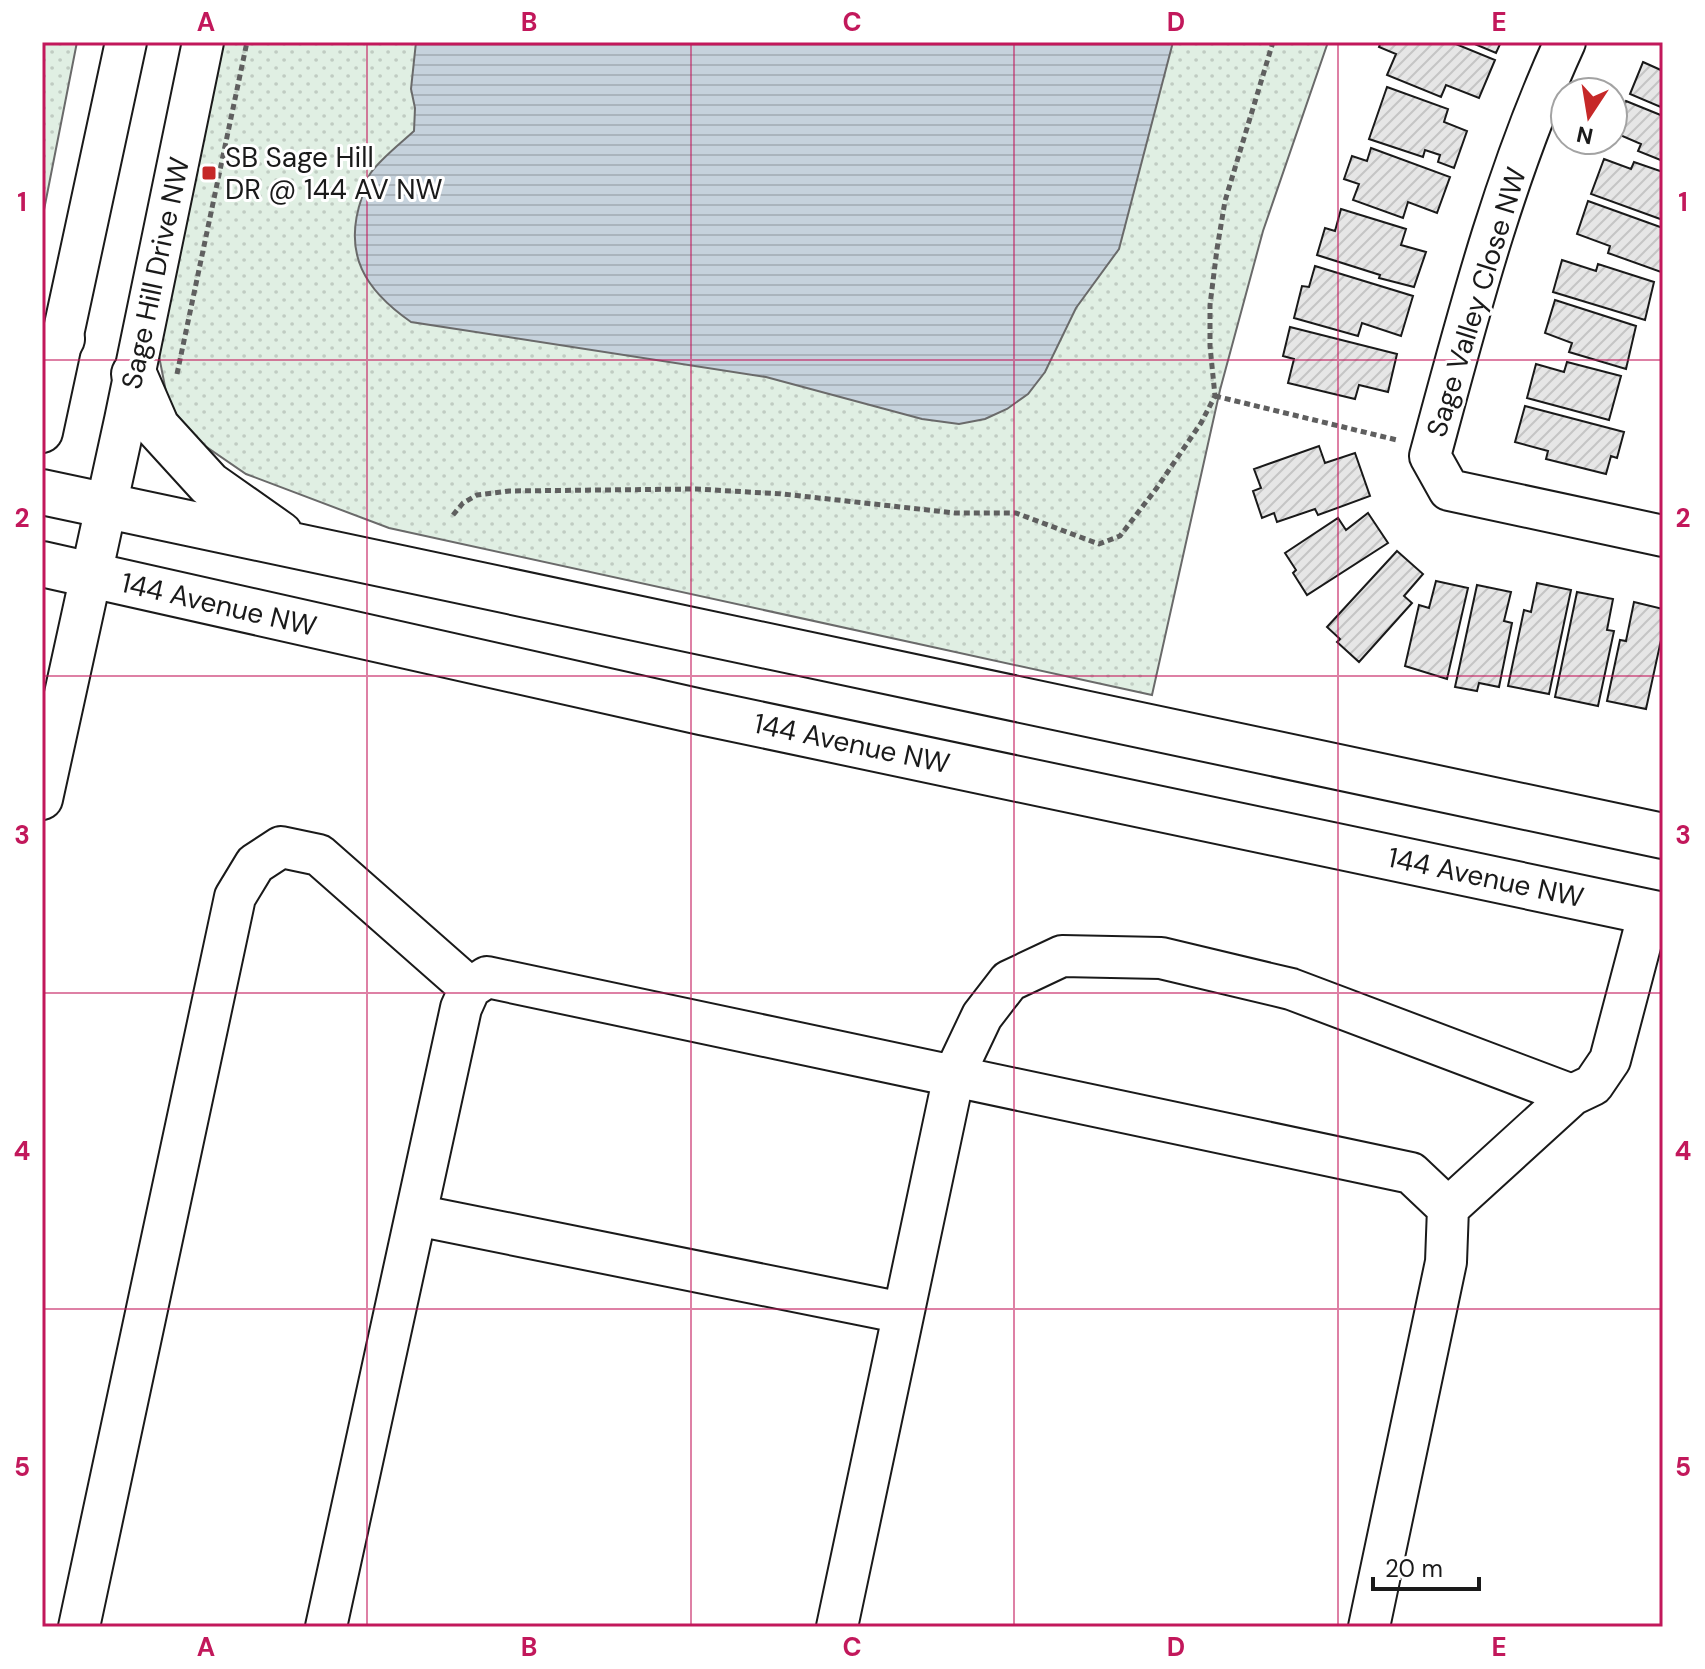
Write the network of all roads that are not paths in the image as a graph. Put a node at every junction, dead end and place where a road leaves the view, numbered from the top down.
1 (126, 42) edge
2 (203, 42) edge
3 (1565, 42) edge
4 (52, 355) edge
5 (134, 374) junction
6 (42, 432) edge
7 (42, 492) edge
8 (106, 504) junction
9 (1663, 536) edge
10 (295, 545) junction
11 (42, 564) edge
12 (90, 575) junction
13 (42, 799) edge
14 (1663, 836) edge
15 (1656, 913) edge
16 (470, 988) junction
17 (954, 1075) junction
18 (1572, 1095) junction
19 (1448, 1208) junction
20 (416, 1215) junction
21 (903, 1313) junction
22 (79, 1627) edge
23 (326, 1627) edge
24 (837, 1627) edge
25 (1369, 1627) edge

1 - 4 street
2 - 5 street, Sage Hill Drive NW
3 - 9 street, Sage Valley Close NW
4 - 6 street
5 - 8 street, Sage Hill Drive NW
5 - 10 main road
7 - 8 main road
8 - 10 main road
8 - 12 street, Sage Hill Drive NW
10 - 14 main road
11 - 12 main road, 144 Avenue NW
12 - 13 street, Sage Hill Drive NW
12 - 15 main road, 144 Avenue NW
15 - 18 street
16 - 17 street
16 - 20 street
16 - 22 street
17 - 18 street
17 - 19 street
17 - 21 street
18 - 19 street
19 - 25 street
20 - 21 street
20 - 23 street
21 - 24 street

